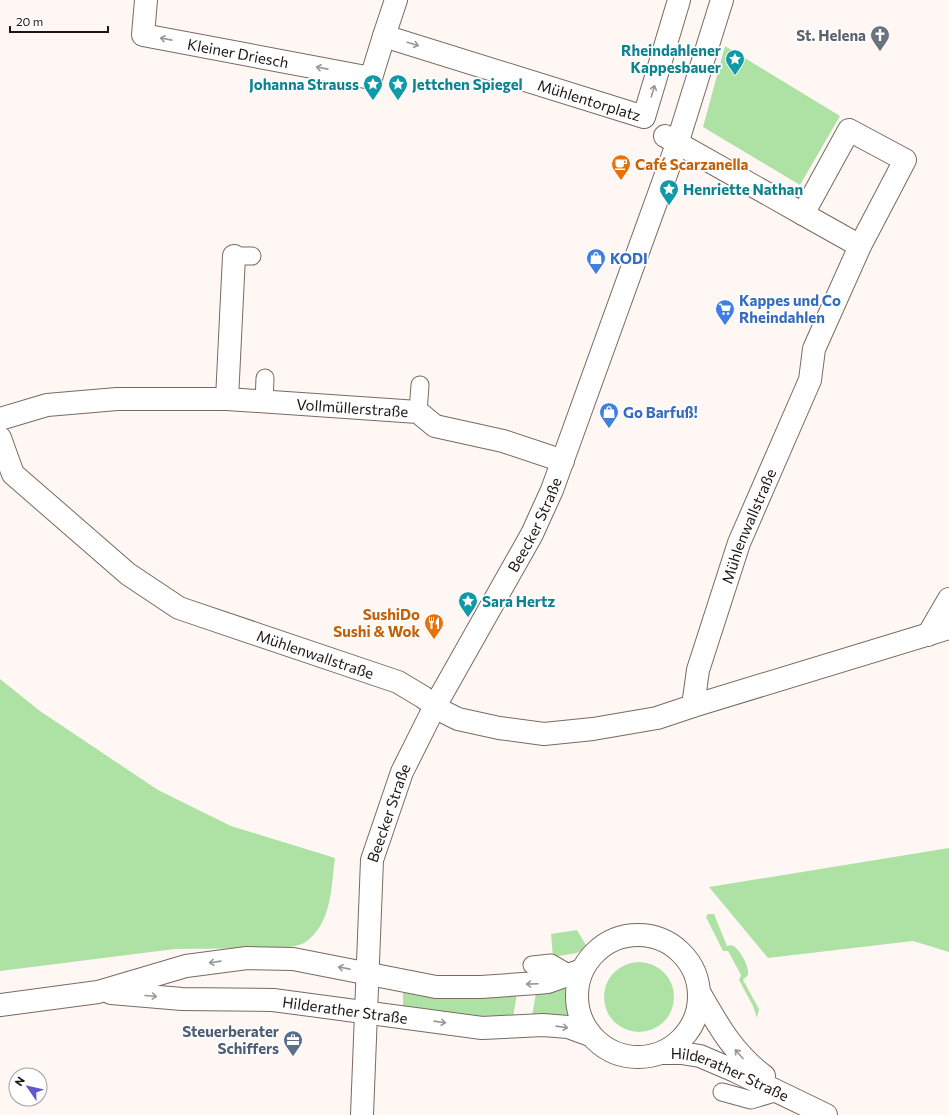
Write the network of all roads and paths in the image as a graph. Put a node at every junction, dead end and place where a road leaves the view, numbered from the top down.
1 (146, 0) edge
2 (396, 0) edge
3 (679, 0) edge
4 (722, 0) edge
5 (384, 36) junction
6 (671, 140) junction
7 (803, 214) junction
8 (860, 246) junction
9 (243, 256) dead end
10 (265, 378) dead end
11 (420, 385) dead end
12 (227, 399) junction
13 (264, 402) junction
14 (418, 412) junction
15 (0, 419) edge
16 (0, 438) edge
17 (563, 461) junction
18 (949, 599) edge
19 (949, 628) edge
20 (928, 635) junction
21 (435, 706) junction
22 (692, 706) junction
23 (532, 965) dead end
24 (576, 972) junction
25 (367, 973) junction
26 (98, 992) junction
27 (699, 992) junction
28 (0, 1005) edge
29 (366, 1012) junction
30 (590, 1035) junction
31 (663, 1052) junction
32 (722, 1092) dead end
33 (787, 1096) junction
34 (362, 1115) edge
35 (826, 1115) edge

5 -> 1 street, Kleiner Driesch
2 - 5 street
5 -> 3 street, Mühlentorplatz
4 - 6 street, Beecker Straße
6 - 7 street
6 - 17 street, Beecker Straße
7 - 8 street
7 - 8 street, Mühlenwallstraße
8 - 22 street, Mühlenwallstraße
9 - 12 street
10 - 13 lane
11 - 14 lane
12 - 13 street, Vollmüllerstraße
12 - 15 street, Vollmüllerstraße
13 - 14 street, Vollmüllerstraße
14 - 17 street, Vollmüllerstraße
16 - 21 street, Mühlenwallstraße
17 - 21 street, Beecker Straße
18 - 20 street
19 - 20 street, Mühlenwallstraße
20 - 22 street, Mühlenwallstraße
21 - 22 street, Mühlenwallstraße
21 - 25 street, Beecker Straße
23 - 24 lane
24 -> 25 street, Hilderather Straße
24 - 27 street
24 - 30 street
25 -> 26 street, Hilderather Straße
25 - 29 street, Beecker Straße
26 - 28 street, Hilderather Straße
26 -> 29 street, Hilderather Straße
27 - 31 street
33 -> 27 street, Hilderather Straße
29 -> 30 street, Hilderather Straße
29 - 34 street, Beecker Straße
30 - 31 street
31 - 33 street, Hilderather Straße
32 - 33 lane
33 - 35 street, Hilderather Straße

